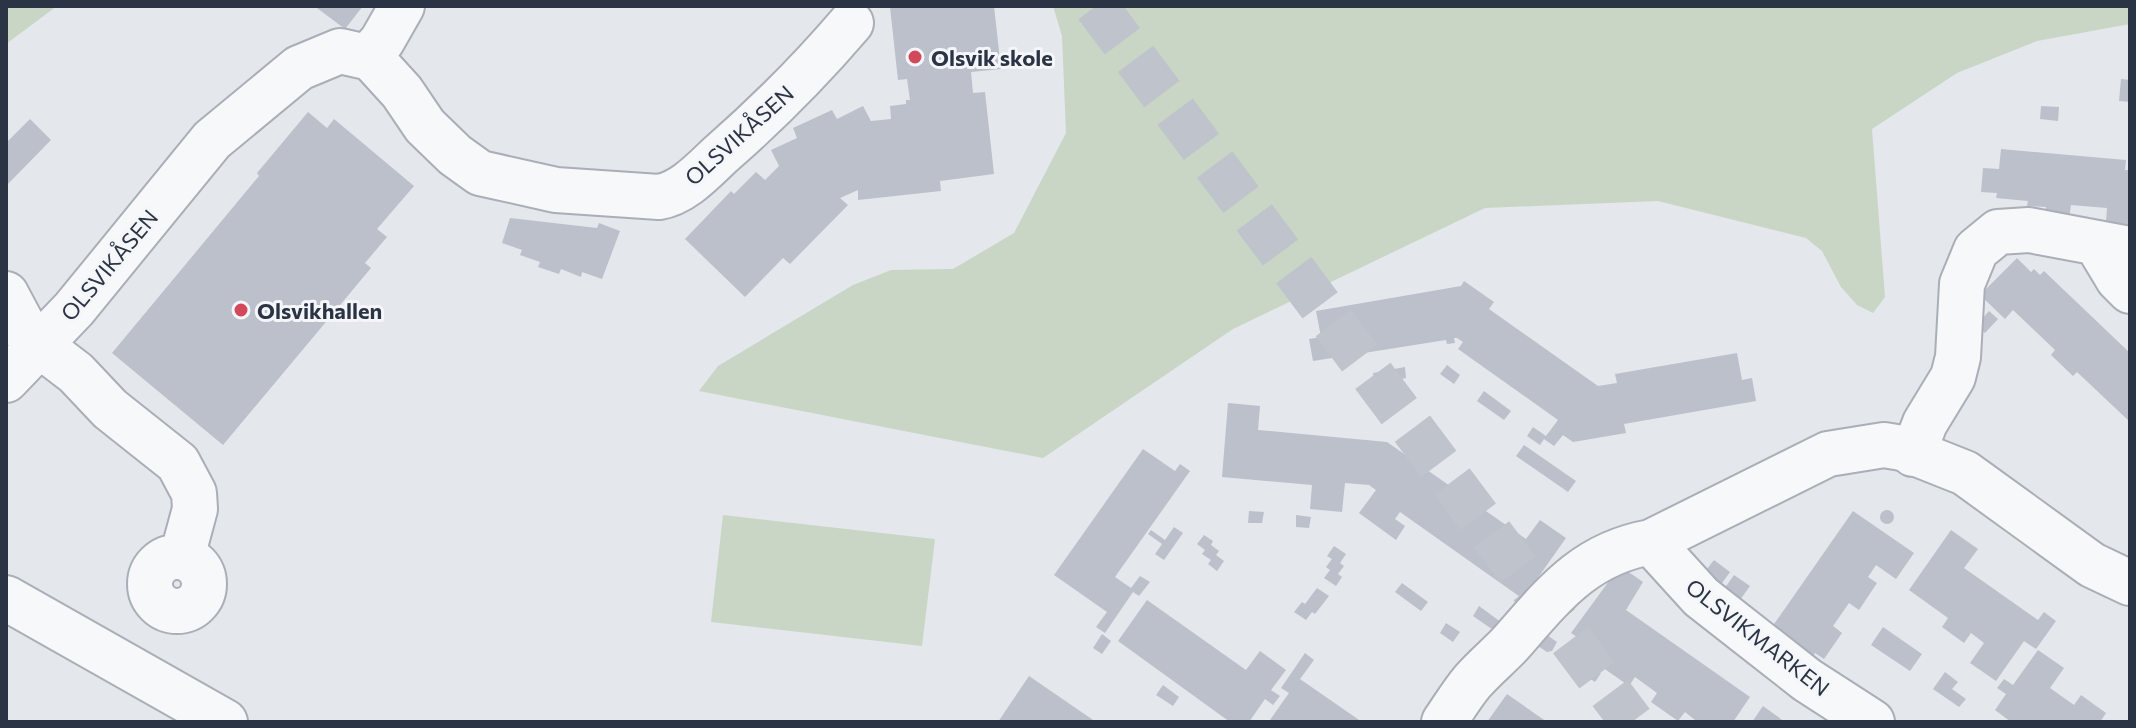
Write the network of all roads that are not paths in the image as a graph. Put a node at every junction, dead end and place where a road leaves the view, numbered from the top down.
1 (402, 6) edge
2 (851, 23) dead end
3 (368, 57) junction
4 (2113, 247) edge
5 (2130, 291) edge
6 (6, 294) edge
7 (40, 345) junction
8 (6, 380) edge
9 (1913, 454) junction
10 (1667, 535) junction
11 (182, 557) dead end
12 (2130, 583) edge
13 (6, 598) edge
14 (225, 722) edge
15 (1444, 722) edge
16 (1872, 722) edge

1 - 3 street
2 - 3 street, OLSVIKÅSEN
3 - 7 street, OLSVIKÅSEN
4 - 5 street
4 - 9 street
6 - 7 street
7 - 8 street, OLSVIKÅSEN
7 - 11 street
9 - 10 street
9 - 12 street
10 - 15 street
10 - 16 street, OLSVIKMARKEN
13 - 14 street

